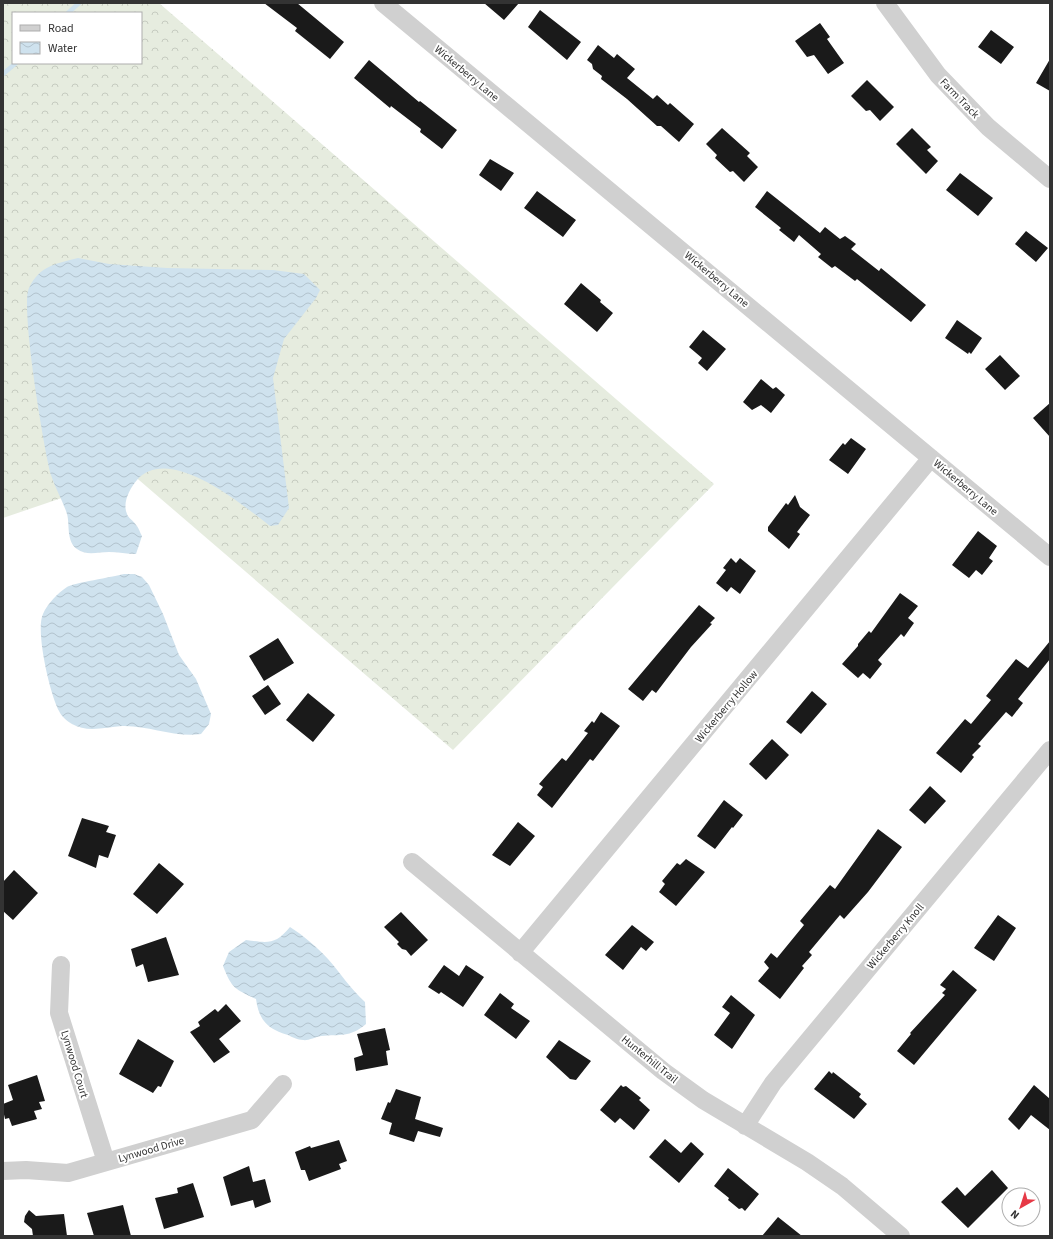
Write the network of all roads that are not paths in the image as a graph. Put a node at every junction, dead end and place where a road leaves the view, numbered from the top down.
1 (383, 3) edge
2 (885, 3) edge
3 (1050, 179) edge
4 (931, 458) junction
5 (1050, 557) edge
6 (1050, 750) edge
7 (412, 862) dead end
8 (520, 953) junction
9 (62, 965) dead end
10 (283, 1084) dead end
11 (745, 1126) junction
12 (106, 1162) junction
13 (3, 1171) edge
14 (901, 1236) edge

1 - 4 street, Wickerberry Lane
2 - 3 street, Farm Track
4 - 5 street, Wickerberry Lane
4 - 8 street, Wickerberry Hollow
6 - 11 street, Wickerberry Knoll
7 - 8 street, Hunterhill Trail
8 - 11 street, Hunterhill Trail
9 - 12 street, Lynwood Court
10 - 12 street, Lynwood Drive
11 - 14 street, Hunterhill Trail
12 - 13 street, Lynwood Drive

